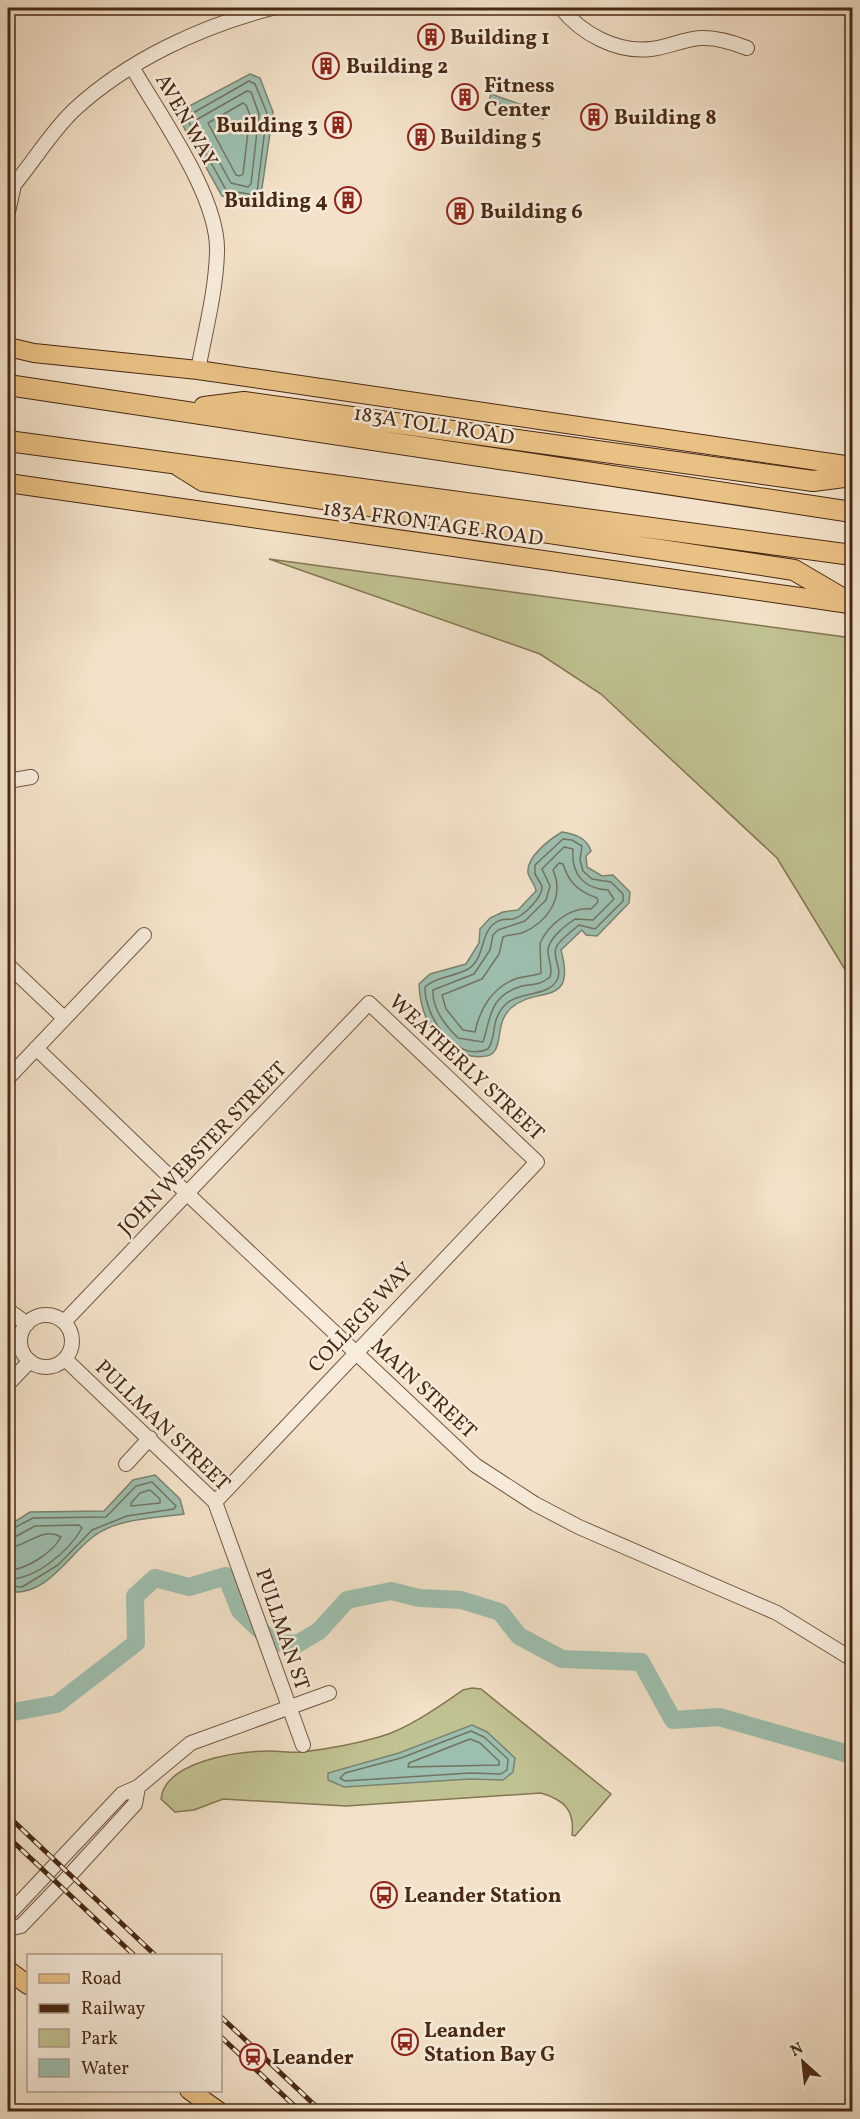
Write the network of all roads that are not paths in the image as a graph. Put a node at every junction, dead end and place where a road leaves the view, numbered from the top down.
1 (272, 8) edge
2 (561, 8) edge
3 (747, 48) dead end
4 (132, 67) junction
5 (11, 188) edge
6 (8, 212) edge
7 (8, 347) edge
8 (34, 353) junction
9 (8, 356) edge
10 (198, 370) junction
11 (9, 385) edge
12 (183, 410) junction
13 (8, 441) edge
14 (172, 462) junction
15 (852, 466) edge
16 (852, 476) edge
17 (8, 483) edge
18 (852, 513) edge
19 (852, 555) edge
20 (852, 604) edge
21 (31, 777) dead end
22 (8, 782) edge
23 (144, 935) dead end
24 (8, 965) edge
25 (369, 1003) joint
26 (64, 1018) junction
27 (36, 1048) junction
28 (8, 1077) edge
29 (537, 1162) joint
30 (187, 1194) junction
31 (8, 1310) edge
32 (64, 1322) junction
33 (27, 1324) junction
34 (355, 1353) junction
35 (65, 1359) junction
36 (30, 1361) junction
37 (8, 1384) edge
38 (150, 1438) junction
39 (126, 1464) dead end
40 (215, 1502) junction
41 (225, 1525) joint
42 (852, 1659) edge
43 (329, 1693) dead end
44 (287, 1707) junction
45 (303, 1745) dead end
46 (138, 1787) junction
47 (8, 1915) edge
48 (8, 1929) edge
49 (8, 1970) edge
50 (27, 1984) edge
51 (190, 2092) edge
52 (220, 2112) edge

1 - 4 street
2 - 3 street
4 - 5 street
4 - 10 street, AVEN WAY
5 - 6 street
7 - 8 main road
8 - 9 main road
8 - 10 main road
10 - 15 main road
11 - 12 highway, 183A TOLL ROAD
12 - 16 highway
12 - 18 highway, 183A TOLL ROAD
13 - 14 highway
14 - 19 highway
14 - 20 highway
17 - 20 main road, 183A FRONTAGE ROAD
21 - 22 street
23 - 26 street
24 - 26 street
25 - 29 street, WEATHERLY STREET
25 - 30 street, JOHN WEBSTER STREET
26 - 27 street
27 - 28 street
27 - 30 street, MAIN STREET
29 - 34 street, COLLEGE WAY
30 - 32 street, JOHN WEBSTER STREET
30 - 34 street, MAIN STREET
31 - 33 street
32 - 33 street
32 - 35 street
33 - 36 street
34 - 40 street, COLLEGE WAY
34 - 42 street, MAIN STREET
35 - 36 street
35 - 38 street, PULLMAN STREET
36 - 37 street
38 - 39 street
38 - 40 street, PULLMAN STREET
40 - 41 street, PULLMAN STREET
41 - 44 street, PULLMAN ST
43 - 44 street
44 - 45 street, PULLMAN ST
44 - 46 street
46 - 47 street
46 - 48 street
49 - 50 main road
51 - 52 main road

